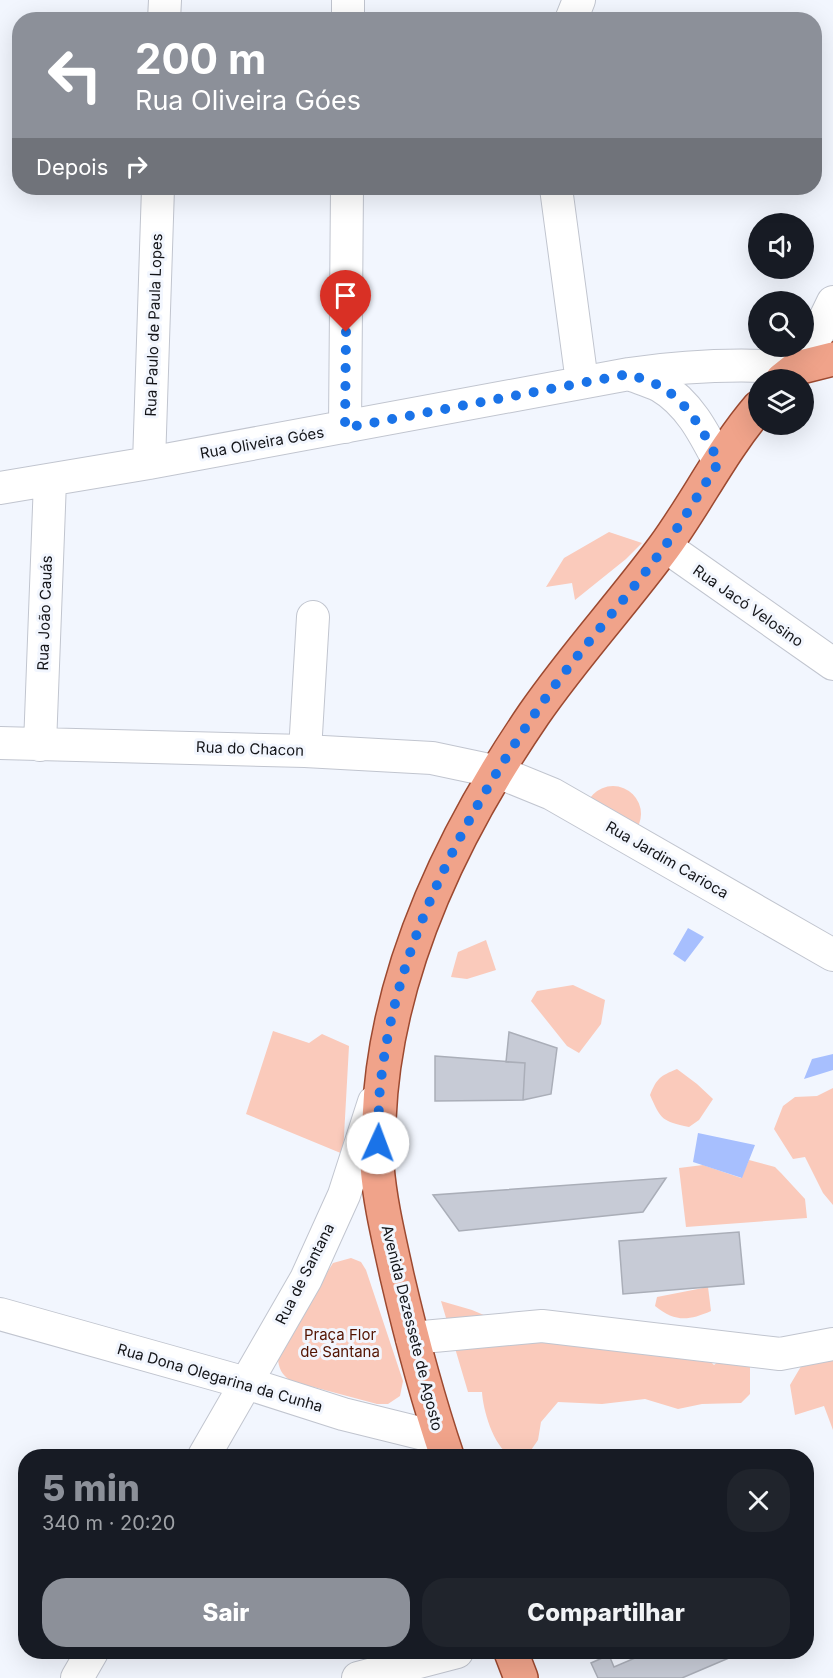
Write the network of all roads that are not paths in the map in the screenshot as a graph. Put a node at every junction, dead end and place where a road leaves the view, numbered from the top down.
1 (158, 195) edge
2 (347, 195) edge
3 (557, 195) edge
4 (833, 302) edge
5 (833, 359) edge
6 (781, 369) edge
7 (795, 369) edge
8 (800, 369) edge
9 (629, 374) junction
10 (582, 382) junction
11 (748, 422) edge
12 (345, 428) junction
13 (719, 462) junction
14 (149, 463) junction
15 (50, 481) junction
16 (0, 488) edge
17 (665, 546) junction
18 (313, 617) dead end
19 (833, 664) edge
20 (0, 743) edge
21 (40, 745) junction
22 (305, 751) junction
23 (498, 772) junction
24 (833, 955) edge
25 (380, 1081) junction
26 (0, 1314) edge
27 (412, 1338) junction
28 (833, 1344) edge
29 (246, 1383) junction
30 (443, 1447) edge
31 (208, 1449) edge
32 (88, 1659) edge
33 (430, 1659) edge
34 (514, 1659) edge
35 (77, 1678) edge
36 (358, 1678) edge
37 (521, 1678) edge

1 - 14 street, Rua Paulo de Paula Lopes
2 - 12 street
3 - 10 street
4 - 7 street
5 - 8 main road
6 - 9 street, Rua Oliveira Góes
9 - 10 street, Rua Oliveira Góes
9 - 13 street
10 - 12 street, Rua Oliveira Góes
11 - 13 main road, Avenida Dezessete de Agosto
12 - 14 street, Rua Oliveira Góes
13 - 17 main road, Avenida Dezessete de Agosto
14 - 15 street, Rua Oliveira Góes
15 - 16 street, Rua Oliveira Góes
15 - 21 street, Rua João Cauás
17 - 19 street, Rua Jacó Velosino
17 - 23 main road, Avenida Dezessete de Agosto
18 - 22 street
20 - 21 street, Rua do Chacon
21 - 22 street, Rua do Chacon
22 - 23 street, Rua do Chacon
23 - 24 street, Rua Jardim Carioca
23 - 25 main road, Avenida Dezessete de Agosto
25 - 27 main road, Avenida Dezessete de Agosto
25 - 29 street, Rua de Santana
26 - 29 street, Rua Dona Olegarina da Cunha
27 - 28 street
27 - 30 main road, Avenida Dezessete de Agosto
29 - 30 street, Rua Dona Olegarina da Cunha
29 - 31 street, Rua de Santana
32 - 35 street
33 - 36 street
34 - 37 main road

